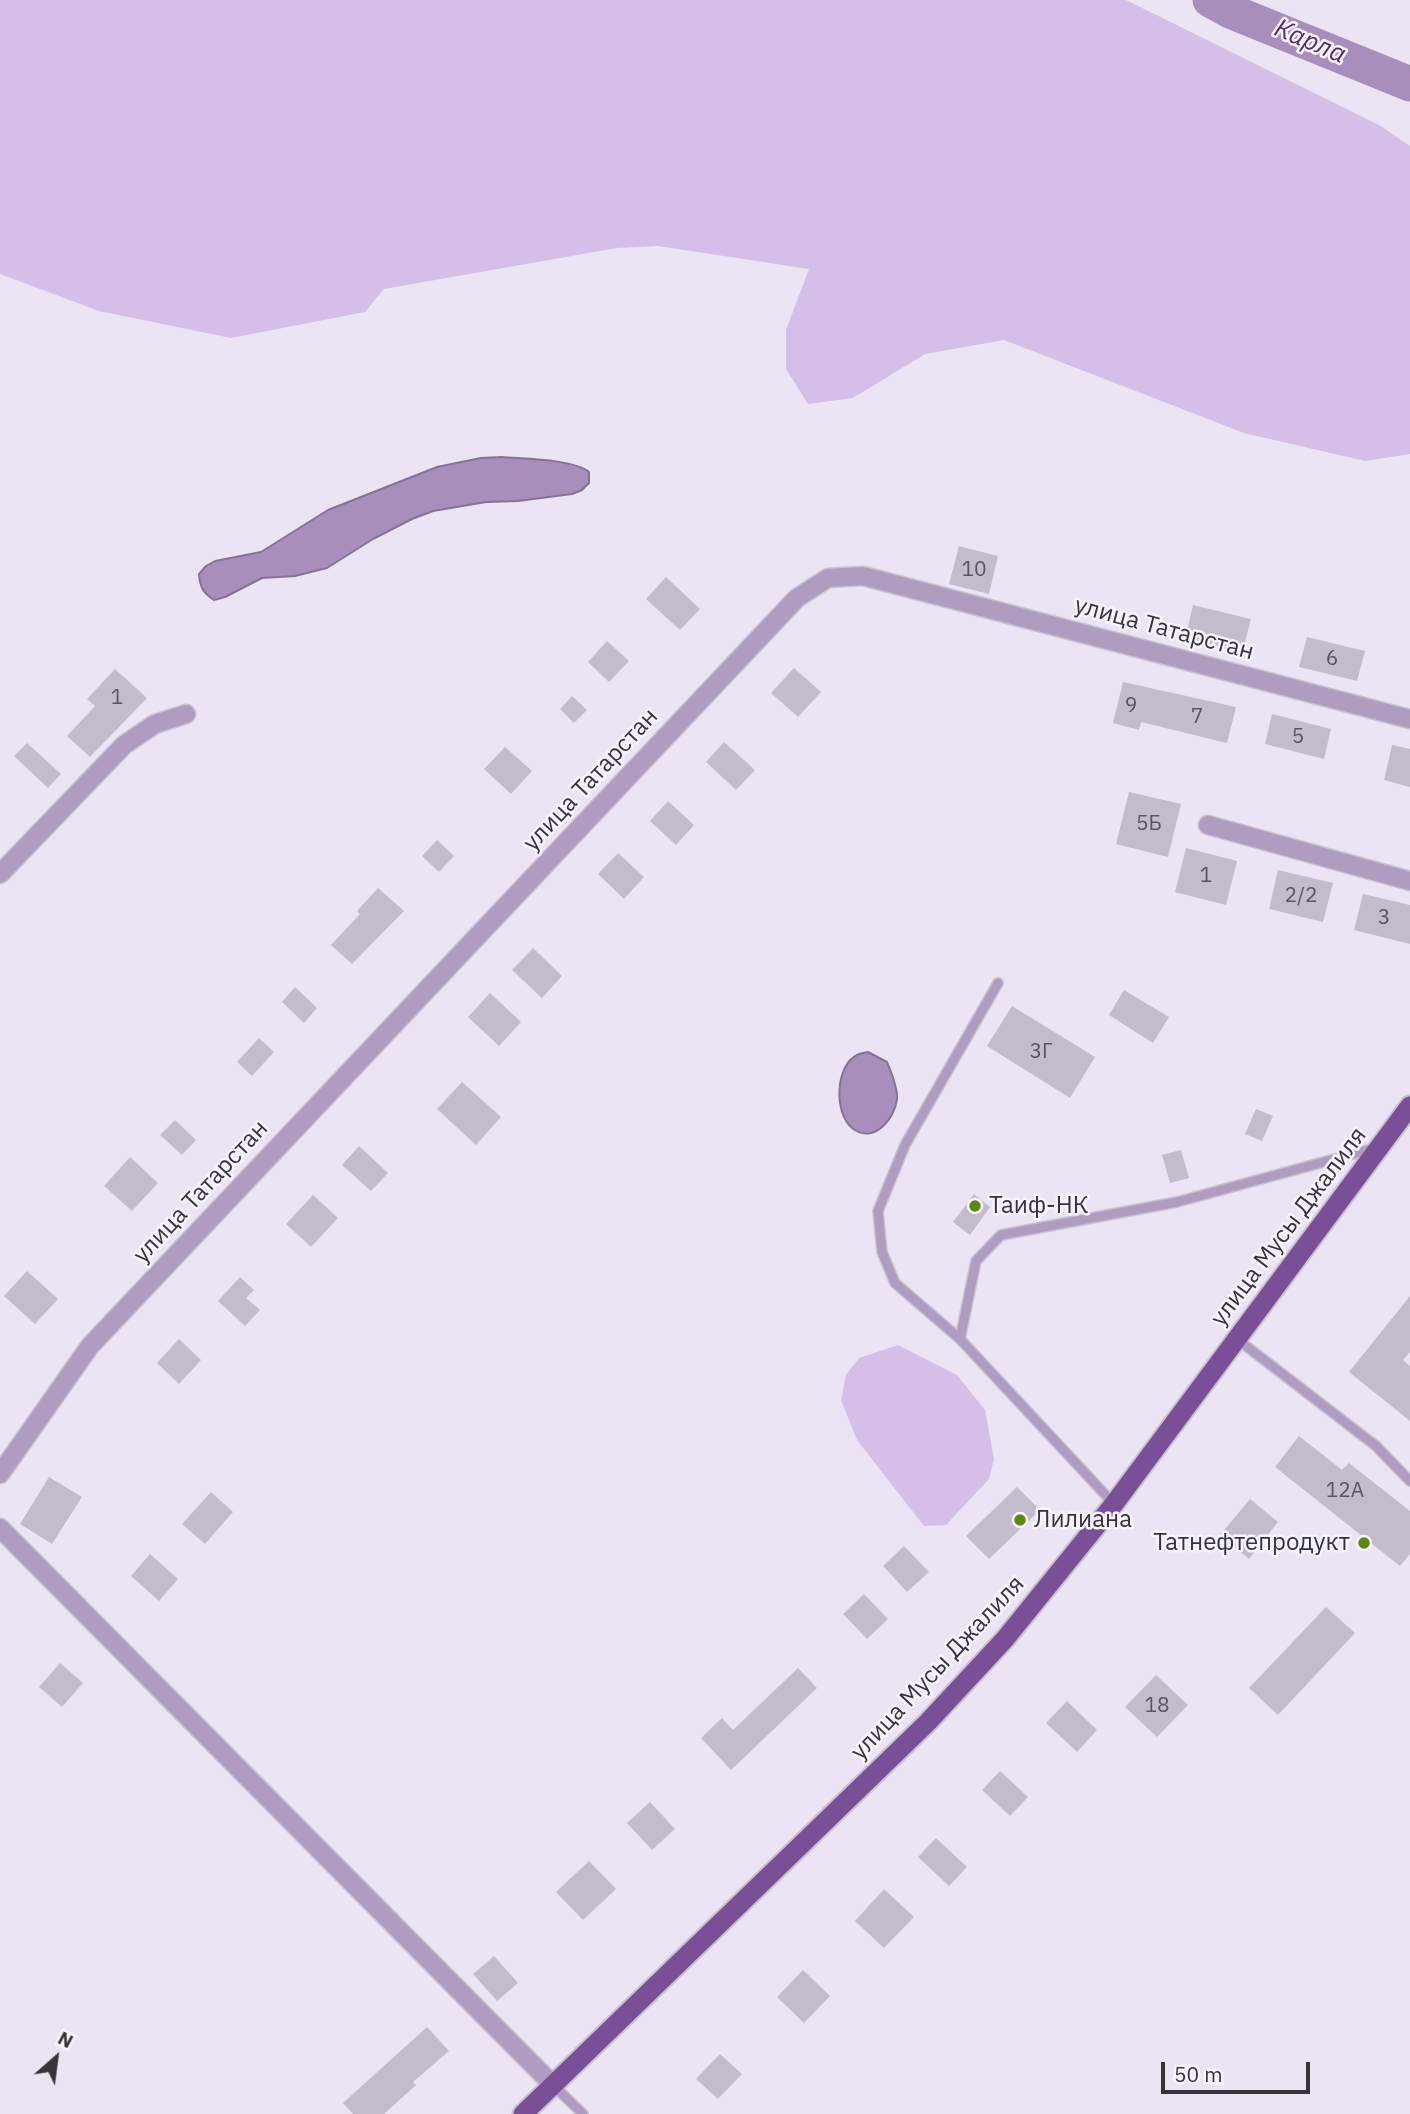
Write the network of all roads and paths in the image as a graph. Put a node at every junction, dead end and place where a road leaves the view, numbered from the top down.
1 (186, 714) dead end
2 (1410, 719) edge
3 (1208, 825) dead end
4 (0, 874) edge
5 (1410, 881) edge
6 (998, 983) dead end
7 (1410, 1106) edge
8 (1380, 1146) junction
9 (960, 1339) junction
10 (1237, 1339) junction
11 (0, 1474) edge
12 (1410, 1480) edge
13 (1114, 1504) junction
14 (0, 1528) edge
15 (553, 2085) junction
16 (523, 2114) edge
17 (583, 2114) edge

1 - 4 street
2 - 11 street, улица Татарстан
3 - 5 street
6 - 9 lane
7 - 8 highway, улица Мусы Джалиля
8 - 9 lane
8 - 10 highway, улица Мусы Джалиля
9 - 13 lane
10 - 12 lane
10 - 13 highway, улица Мусы Джалиля
13 - 15 highway, улица Мусы Джалиля
14 - 15 street
15 - 16 highway, улица Мусы Джалиля
15 - 17 lane

